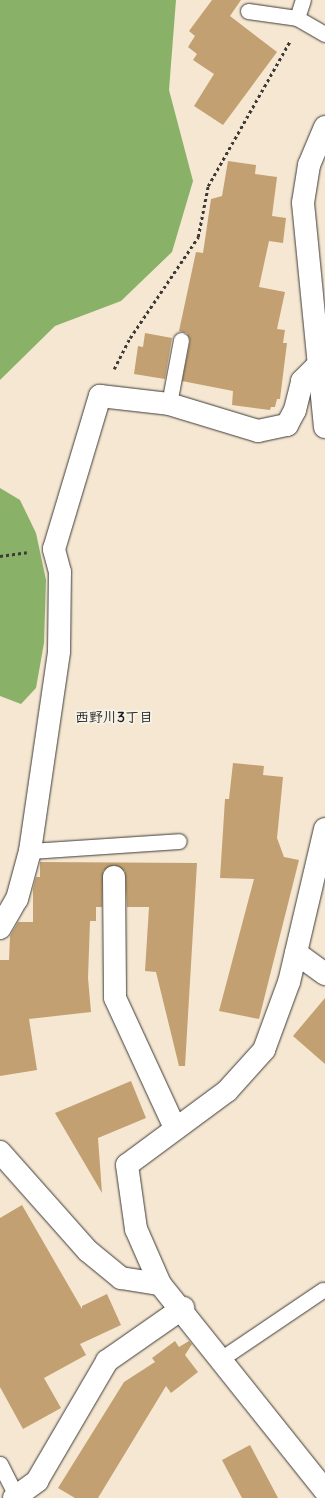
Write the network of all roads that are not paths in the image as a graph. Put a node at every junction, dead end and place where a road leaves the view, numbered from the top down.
1 (303, 0) edge
2 (248, 11) dead end
3 (296, 18) junction
4 (325, 34) edge
5 (325, 127) edge
6 (181, 340) dead end
7 (318, 365) junction
8 (169, 404) junction
9 (325, 427) edge
10 (325, 829) edge
11 (179, 841) dead end
12 (30, 851) junction
13 (114, 877) dead end
14 (0, 928) edge
15 (296, 953) junction
16 (325, 974) edge
17 (175, 1128) junction
18 (3, 1159) edge
19 (160, 1284) junction
20 (323, 1290) dead end
21 (183, 1308) junction
22 (222, 1358) junction
23 (0, 1464) edge
24 (325, 1491) edge
25 (15, 1497) edge

1 - 3 lane
2 - 3 lane
3 - 4 lane
5 - 7 street
6 - 8 lane
7 - 8 street
7 - 9 street
8 - 12 street
10 - 15 street
11 - 12 lane
12 - 14 street
13 - 17 street
15 - 16 street
15 - 17 street
17 - 19 street
18 - 19 street
19 - 21 street
20 - 22 lane
21 - 22 street
21 - 25 street
22 - 24 street
23 - 25 lane

